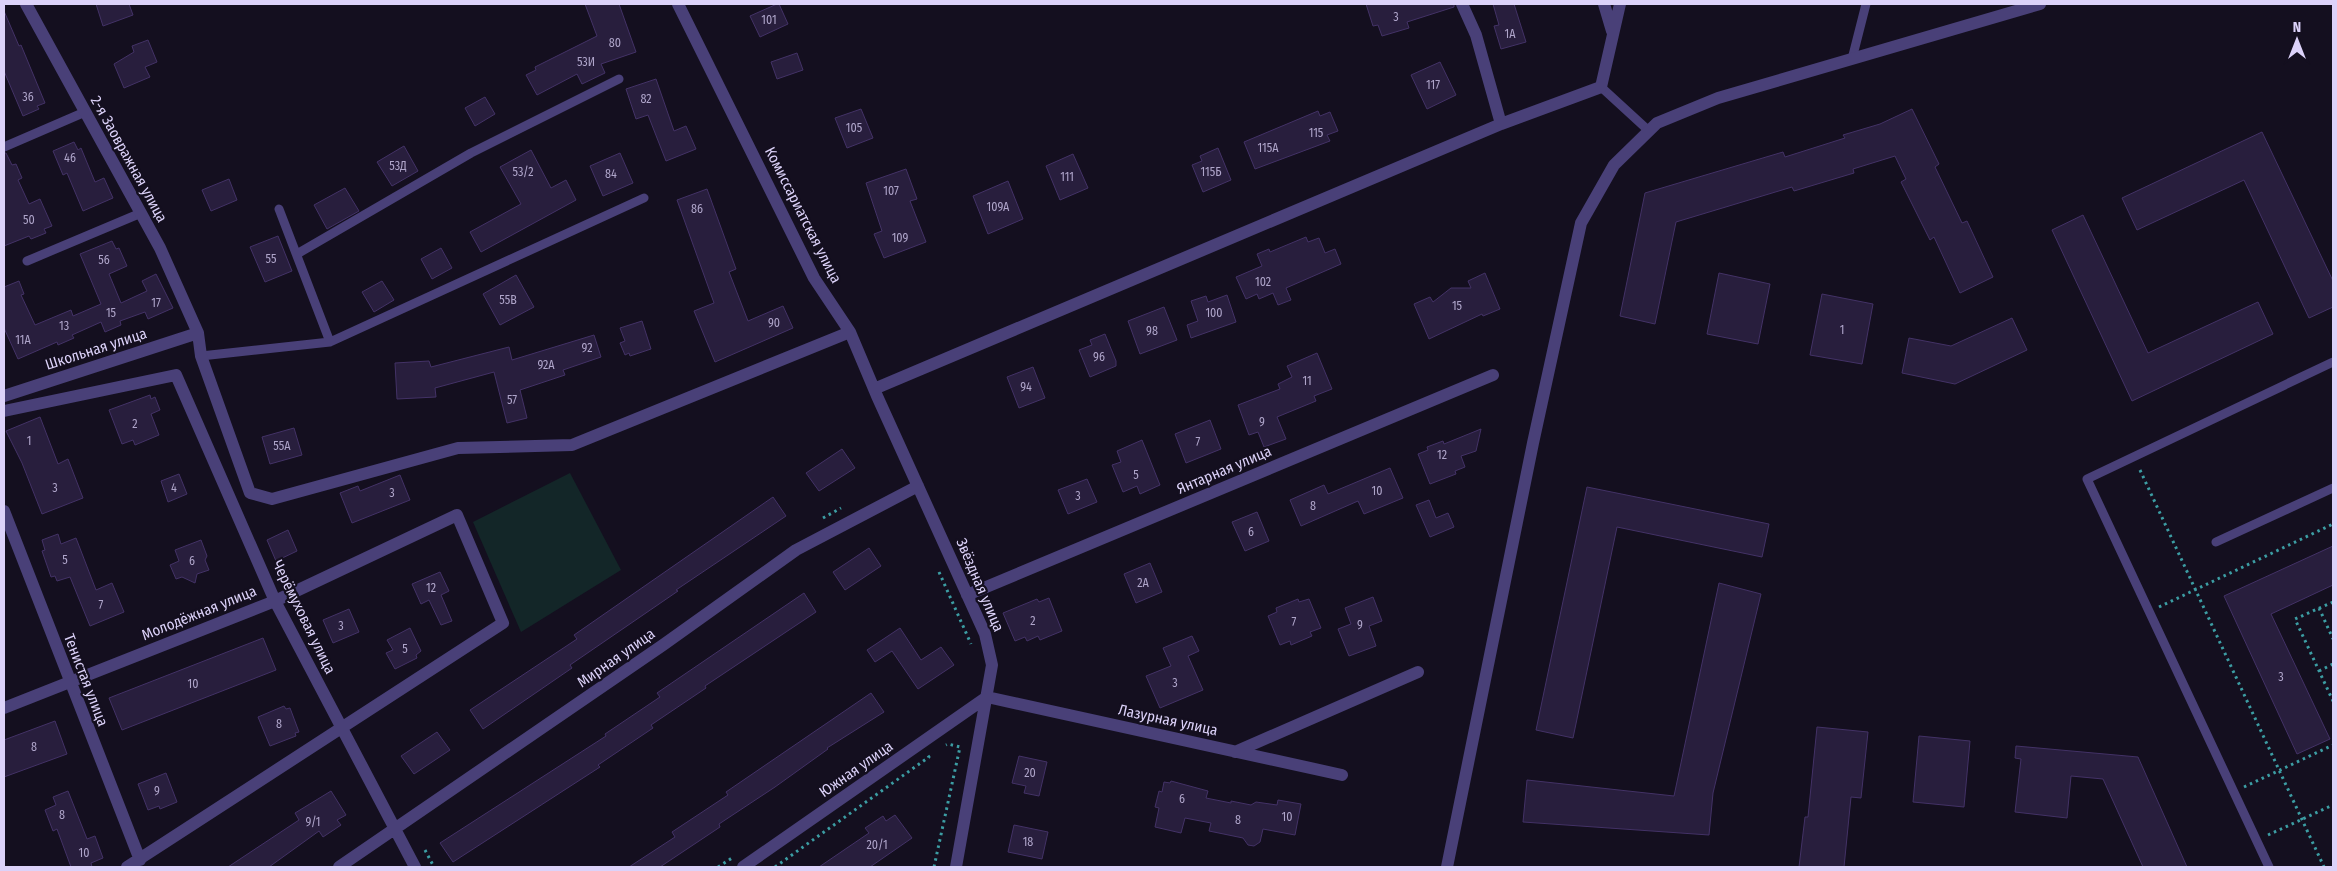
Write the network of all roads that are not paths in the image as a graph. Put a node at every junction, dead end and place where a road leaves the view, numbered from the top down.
1 (26, 4) edge
2 (678, 4) edge
3 (1462, 4) edge
4 (1604, 4) edge
5 (1620, 4) edge
6 (1866, 4) edge
7 (2040, 4) edge
8 (1613, 34) junction
9 (1852, 59) junction
10 (619, 78) dead end
11 (1601, 87) junction
12 (85, 112) junction
13 (1501, 124) junction
14 (1649, 131) junction
15 (4, 147) edge
16 (644, 198) dead end
17 (279, 209) dead end
18 (141, 213) junction
19 (297, 254) junction
20 (27, 261) dead end
21 (850, 332) junction
22 (198, 333) junction
23 (330, 342) junction
24 (201, 356) junction
25 (2333, 362) edge
26 (1493, 375) dead end
27 (874, 389) junction
28 (4, 396) edge
29 (4, 412) edge
30 (918, 486) junction
31 (2333, 488) edge
32 (4, 511) edge
33 (2216, 542) dead end
34 (967, 595) junction
35 (275, 601) junction
36 (1418, 672) dead end
37 (69, 682) junction
38 (987, 697) junction
39 (4, 708) edge
40 (341, 728) junction
41 (1235, 752) junction
42 (1342, 775) dead end
43 (394, 831) junction
44 (140, 860) junction
45 (127, 867) edge
46 (339, 867) edge
47 (415, 867) edge
48 (743, 867) edge
49 (956, 867) edge
50 (1447, 867) edge
51 (2269, 867) edge

1 - 12 street, 2-я Заовражная улица
2 - 21 street, Комиссариатская улица
3 - 13 street
4 - 8 street
5 - 8 street
6 - 9 lane
7 - 9 street
8 - 11 street
9 - 14 street
10 - 19 lane
11 - 13 street
11 - 14 lane
12 - 15 lane
12 - 18 street, 2-я Заовражная улица
13 - 27 street
14 - 50 street
16 - 23 lane
17 - 19 lane
18 - 20 lane
18 - 22 street, 2-я Заовражная улица
19 - 23 lane
21 - 24 street, 2-я Заовражная улица
21 - 27 street, Звёздная улица
22 - 24 street, 2-я Заовражная улица
22 - 28 street, Школьная улица
23 - 24 lane
25 - 51 lane
26 - 34 street, Янтарная улица
27 - 30 street, Звёздная улица
29 - 35 street, Черёмуховая улица
30 - 34 street, Звёздная улица
30 - 43 street, Мирная улица
31 - 33 lane
32 - 37 street, Тенистая улица
34 - 38 street, Звёздная улица
35 - 37 street, Молодёжная улица
35 - 40 street, Черёмуховая улица
35 - 40 street, Молодёжная улица
36 - 41 street
37 - 39 street, Молодёжная улица
37 - 44 street, Тенистая улица
38 - 41 street, Лазурная улица
38 - 48 street, Южная улица
38 - 49 street, Звёздная улица
40 - 43 street, Черёмуховая улица
40 - 44 street
41 - 42 street, Лазурная улица
43 - 46 street, Мирная улица
43 - 47 street, Черёмуховая улица
44 - 45 street

